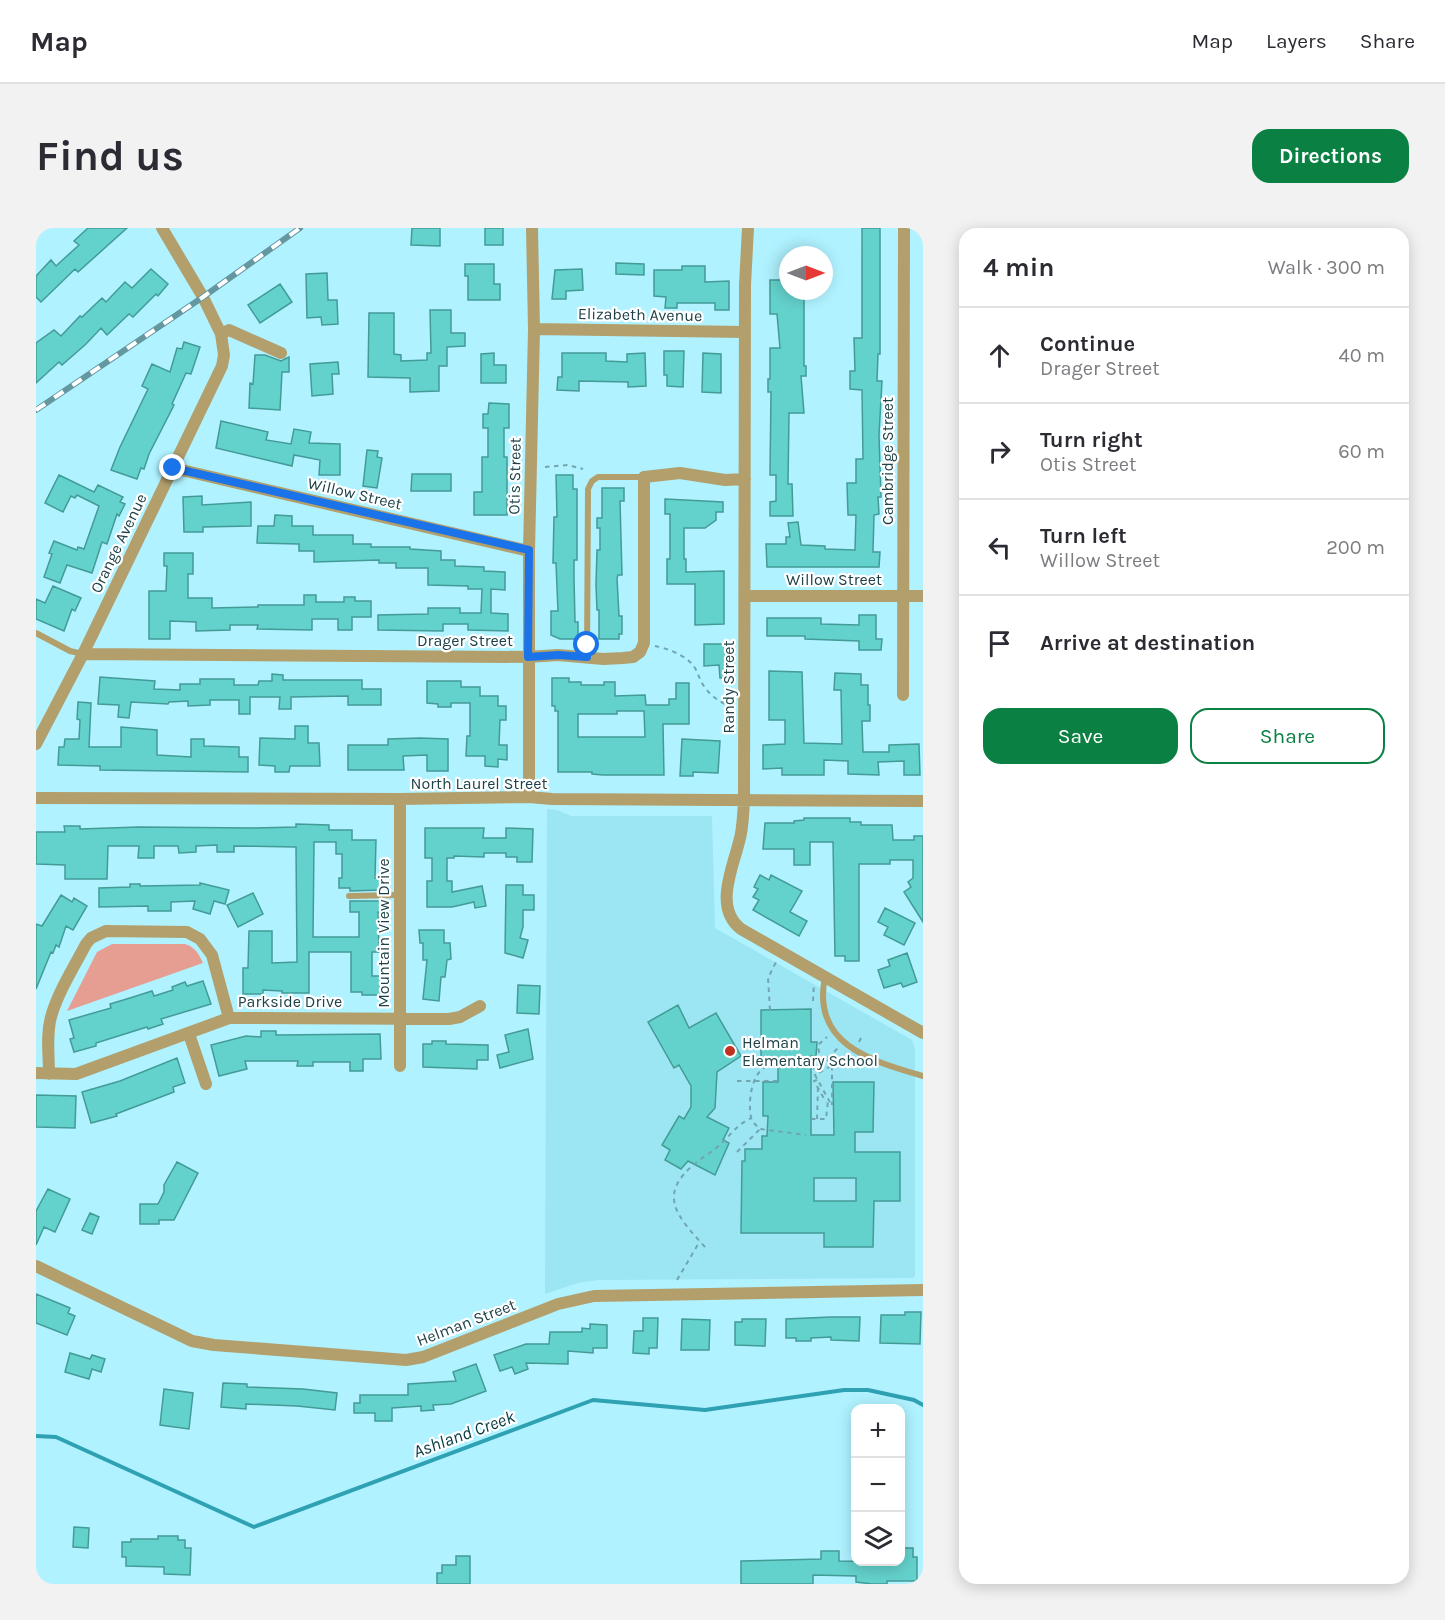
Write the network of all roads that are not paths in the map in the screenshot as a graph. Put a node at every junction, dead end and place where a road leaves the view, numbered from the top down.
1 (162, 228) edge
2 (532, 228) edge
3 (748, 228) edge
4 (904, 228) edge
5 (534, 329) junction
6 (745, 332) junction
7 (221, 333) junction
8 (281, 353) dead end
9 (173, 468) junction
10 (644, 477) junction
11 (745, 479) junction
12 (529, 550) junction
13 (745, 596) junction
14 (903, 596) junction
15 (923, 596) edge
16 (36, 633) edge
17 (83, 654) junction
18 (528, 657) junction
19 (587, 657) junction
20 (903, 694) dead end
21 (36, 744) edge
22 (529, 797) junction
23 (36, 798) edge
24 (400, 799) junction
25 (744, 801) junction
26 (923, 801) edge
27 (400, 895) junction
28 (349, 896) dead end
29 (825, 977) junction
30 (480, 1006) dead end
31 (229, 1018) junction
32 (399, 1018) junction
33 (923, 1033) edge
34 (189, 1034) junction
35 (399, 1066) dead end
36 (42, 1074) edge
37 (923, 1076) edge
38 (206, 1084) dead end
39 (36, 1266) edge
40 (923, 1290) edge

1 - 7 street
2 - 5 street, Otis Street
3 - 6 street, Randy Street
4 - 14 street, Cambridge Street
5 - 6 street, Elizabeth Avenue
5 - 12 street, Otis Street
6 - 11 street, Randy Street
7 - 8 street
7 - 9 street, Orange Avenue
9 - 12 street, Willow Street
9 - 17 street, Orange Avenue
10 - 11 street
10 - 19 lane
10 - 19 street, Drager Street
11 - 13 street, Randy Street
12 - 18 street, Otis Street
13 - 14 street, Willow Street
13 - 25 street, Randy Street
14 - 15 street, Willow Street
14 - 20 street, Cambridge Street
16 - 17 lane
17 - 18 street, Drager Street
17 - 21 street, Orange Avenue
18 - 19 street, Drager Street
18 - 22 street, Otis Street
22 - 24 street, North Laurel Street
22 - 25 street, North Laurel Street
23 - 24 street, North Laurel Street
24 - 27 street, Mountain View Drive
25 - 26 street, North Laurel Street
25 - 29 street, Randy Street
27 - 28 lane
27 - 32 street, Mountain View Drive
29 - 33 street, Randy Street
29 - 37 lane
30 - 32 street, Parkside Drive
31 - 32 street, Parkside Drive
31 - 34 street, Parkside Drive
31 - 36 street
32 - 35 street, Mountain View Drive
34 - 36 street, Parkside Drive
34 - 38 street
39 - 40 street, Helman Street

